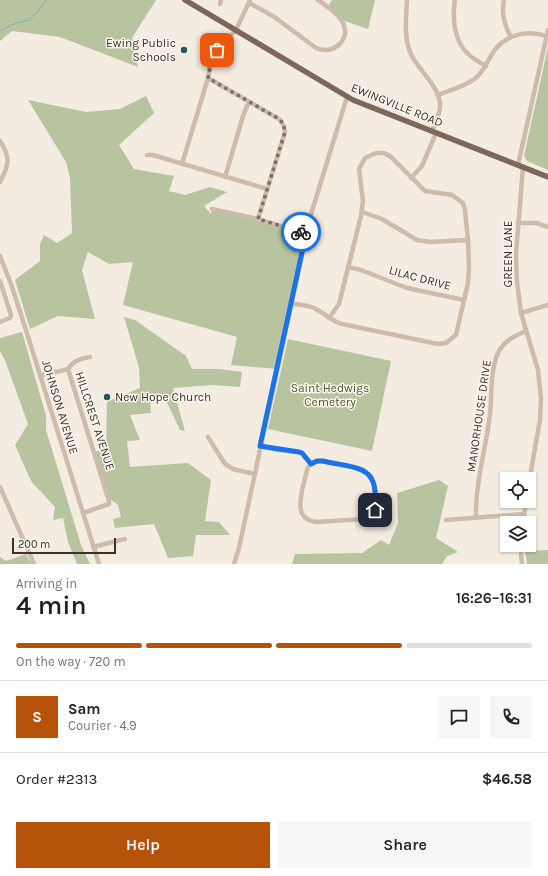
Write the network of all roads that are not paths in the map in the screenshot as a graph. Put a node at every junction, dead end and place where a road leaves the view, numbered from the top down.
1 (185, 0) edge
2 (318, 0) edge
3 (407, 0) edge
4 (455, 0) edge
5 (504, 0) edge
6 (249, 1) edge
7 (236, 30) junction
8 (548, 30) edge
9 (547, 36) junction
10 (511, 37) junction
11 (486, 66) junction
12 (208, 78) junction
13 (438, 95) junction
14 (347, 97) junction
15 (249, 102) junction
16 (434, 132) junction
17 (0, 141) edge
18 (148, 155) dead end
19 (182, 164) junction
20 (521, 166) junction
21 (225, 177) junction
22 (548, 177) edge
23 (411, 178) junction
24 (0, 182) edge
25 (267, 190) junction
26 (212, 209) dead end
27 (362, 212) junction
28 (258, 219) junction
29 (518, 223) junction
30 (548, 227) edge
31 (306, 234) junction
32 (468, 240) junction
33 (0, 256) edge
34 (348, 267) junction
35 (0, 281) edge
36 (2, 291) edge
37 (464, 300) junction
38 (291, 303) junction
39 (548, 305) edge
40 (521, 313) junction
41 (329, 318) junction
42 (0, 322) edge
43 (526, 331) junction
44 (90, 357) dead end
45 (68, 369) junction
46 (40, 376) junction
47 (208, 437) dead end
48 (260, 446) junction
49 (311, 464) junction
50 (531, 472) edge
51 (254, 474) junction
52 (0, 487) edge
53 (525, 508) edge
54 (83, 513) junction
55 (524, 514) joint
56 (476, 517) junction
57 (446, 520) dead end
58 (125, 539) dead end
59 (93, 547) junction
60 (521, 554) dead end
61 (34, 564) edge
62 (98, 564) edge
63 (234, 564) edge
64 (522, 564) edge

1 - 7 main road, EWINGVILLE ROAD
2 - 6 street
3 - 13 street
4 - 11 street
5 - 10 street
6 - 7 street
7 - 12 street
7 - 14 main road, EWINGVILLE ROAD
8 - 9 street, GREEN LANE
9 - 10 street
9 - 20 street, GREEN LANE
10 - 11 street
11 - 13 street
12 - 15 street
12 - 19 street
13 - 16 street
14 - 16 main road, EWINGVILLE ROAD
14 - 31 street
15 - 21 street
15 - 25 street
16 - 20 main road, EWINGVILLE ROAD
16 - 23 street
17 - 24 street
18 - 19 street
19 - 21 street
20 - 22 main road, EWINGVILLE ROAD
20 - 29 street, GREEN LANE
21 - 25 street
23 - 27 street
23 - 32 street
25 - 28 street
26 - 28 street
27 - 32 street
27 - 34 street
28 - 31 street
29 - 30 street
29 - 40 street, GREEN LANE
31 - 38 street
32 - 37 street
33 - 46 street, JOHNSON AVENUE
34 - 37 street, LILAC DRIVE
34 - 41 street
35 - 36 street
36 - 42 street
37 - 41 street
38 - 41 street
38 - 48 street
39 - 40 street
40 - 43 street, GREEN LANE
43 - 50 street, GREEN LANE
43 - 56 street, MANORHOUSE DRIVE
44 - 45 street, HILLCREST AVENUE
45 - 46 street
45 - 54 street, HILLCREST AVENUE
46 - 54 street, JOHNSON AVENUE
47 - 51 street
48 - 49 street
48 - 51 street
49 - 49 street
51 - 63 street
52 - 61 street
53 - 55 street
54 - 59 street, JOHNSON AVENUE
55 - 56 street
56 - 57 street
58 - 59 street
59 - 62 street, JOHNSON AVENUE
60 - 64 street

